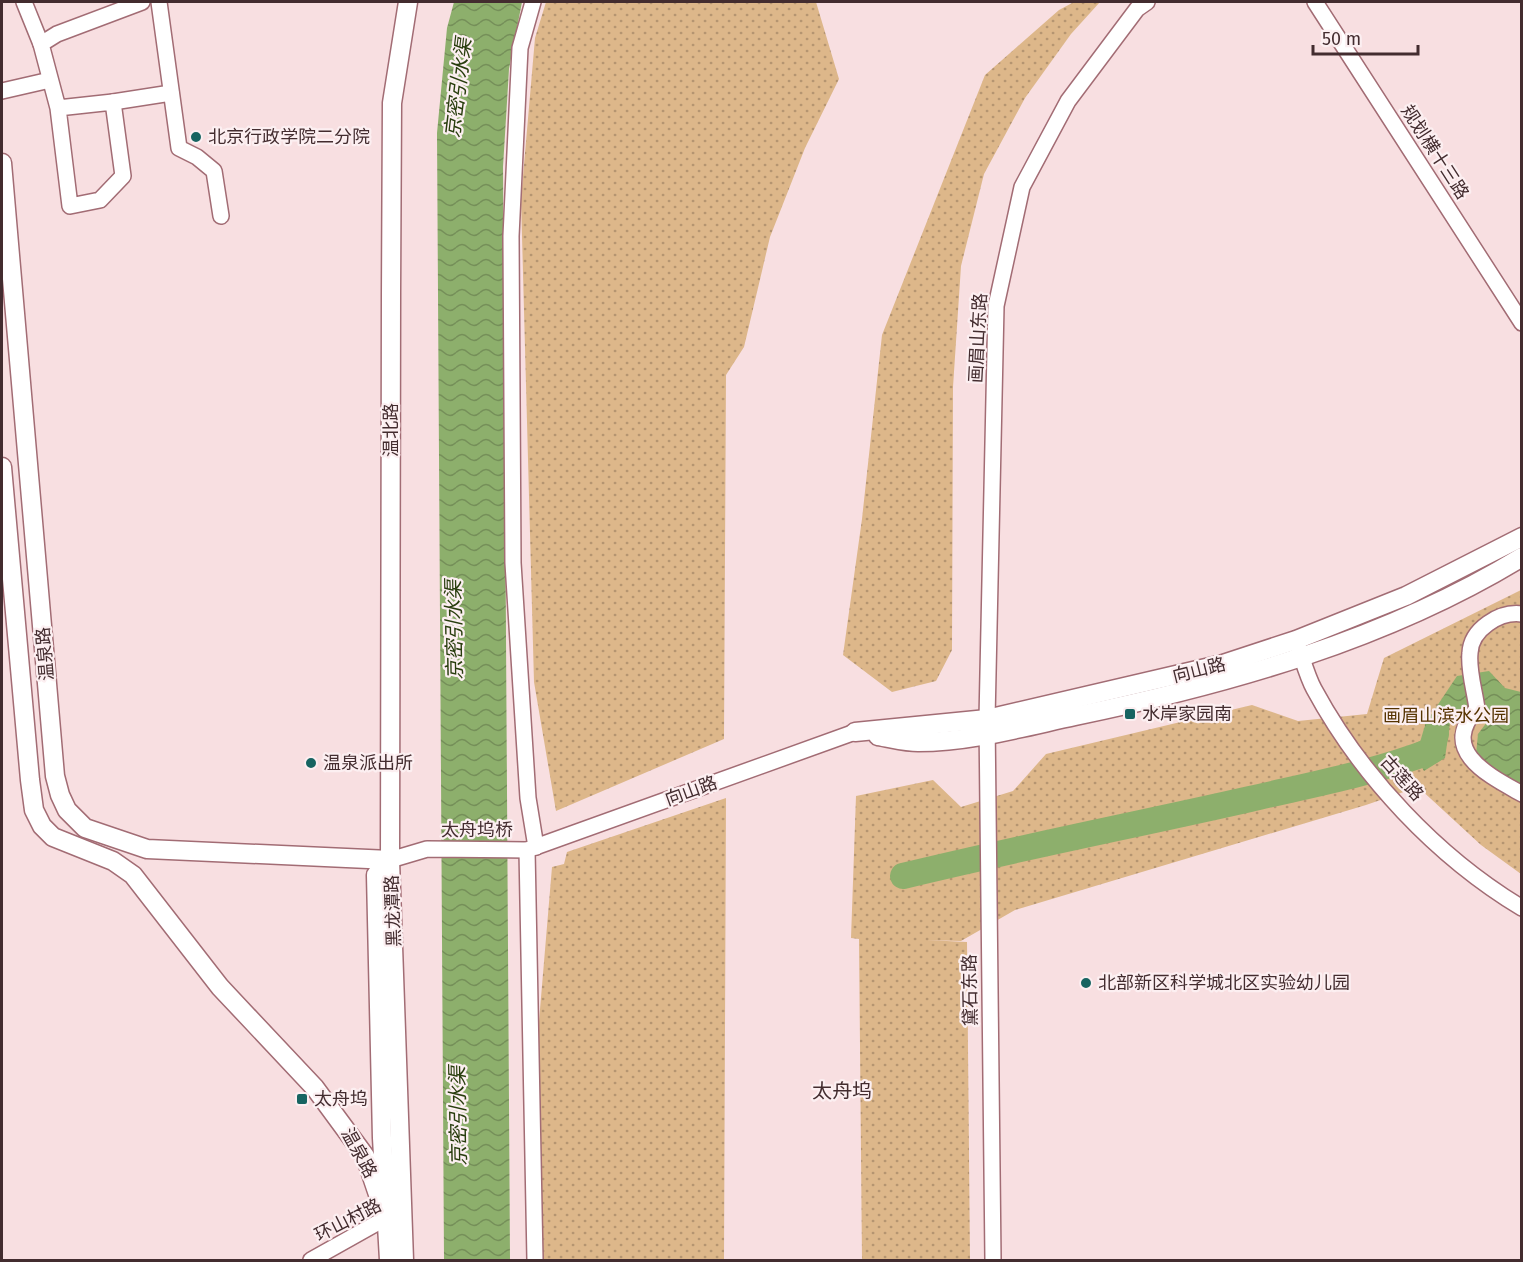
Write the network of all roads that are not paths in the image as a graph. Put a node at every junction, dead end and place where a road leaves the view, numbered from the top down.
1 (24, 2) edge
2 (142, 2) edge
3 (159, 2) edge
4 (408, 2) edge
5 (533, 2) edge
6 (1147, 2) edge
7 (1315, 2) edge
8 (41, 44) junction
9 (50, 80) junction
10 (2, 91) edge
11 (171, 93) junction
12 (113, 102) junction
13 (58, 108) junction
14 (2, 163) edge
15 (221, 216) dead end
16 (1521, 323) edge
17 (2, 467) edge
18 (1521, 537) edge
19 (1521, 557) edge
20 (1521, 614) edge
21 (1299, 648) junction
22 (987, 727) junction
23 (855, 732) joint
24 (56, 776) junction
25 (30, 780) junction
26 (1521, 794) edge
27 (531, 848) junction
28 (390, 860) junction
29 (1521, 908) edge
30 (394, 1218) junction
31 (311, 1260) edge
32 (389, 1260) edge
33 (404, 1260) edge
34 (536, 1260) edge
35 (993, 1260) edge

1 - 8 street
2 - 8 street
3 - 11 street
4 - 28 main road, 温北路
5 - 27 street
6 - 22 street, 画眉山东路
7 - 16 street, 规划横十三路
8 - 9 street
9 - 10 street
9 - 13 street
11 - 12 street
11 - 15 street
12 - 13 street
12 - 13 street
14 - 24 main road, 温泉路
17 - 25 main road, 温泉路
18 - 21 main road, 向山路
19 - 21 main road, 向山路
20 - 26 street
21 - 22 main road, 向山路
21 - 29 street, 古莲路
22 - 23 main road, 向山路
22 - 35 street, 黛石东路
23 - 27 street, 向山路
24 - 25 main road
24 - 28 main road, 温泉路
25 - 30 main road, 温泉路
27 - 28 street, 太舟坞桥
27 - 34 street
28 - 30 main road, 黑龙潭路
30 - 31 street, 环山村路
30 - 32 main road, 黑龙潭路
30 - 33 main road, 黑龙潭路

